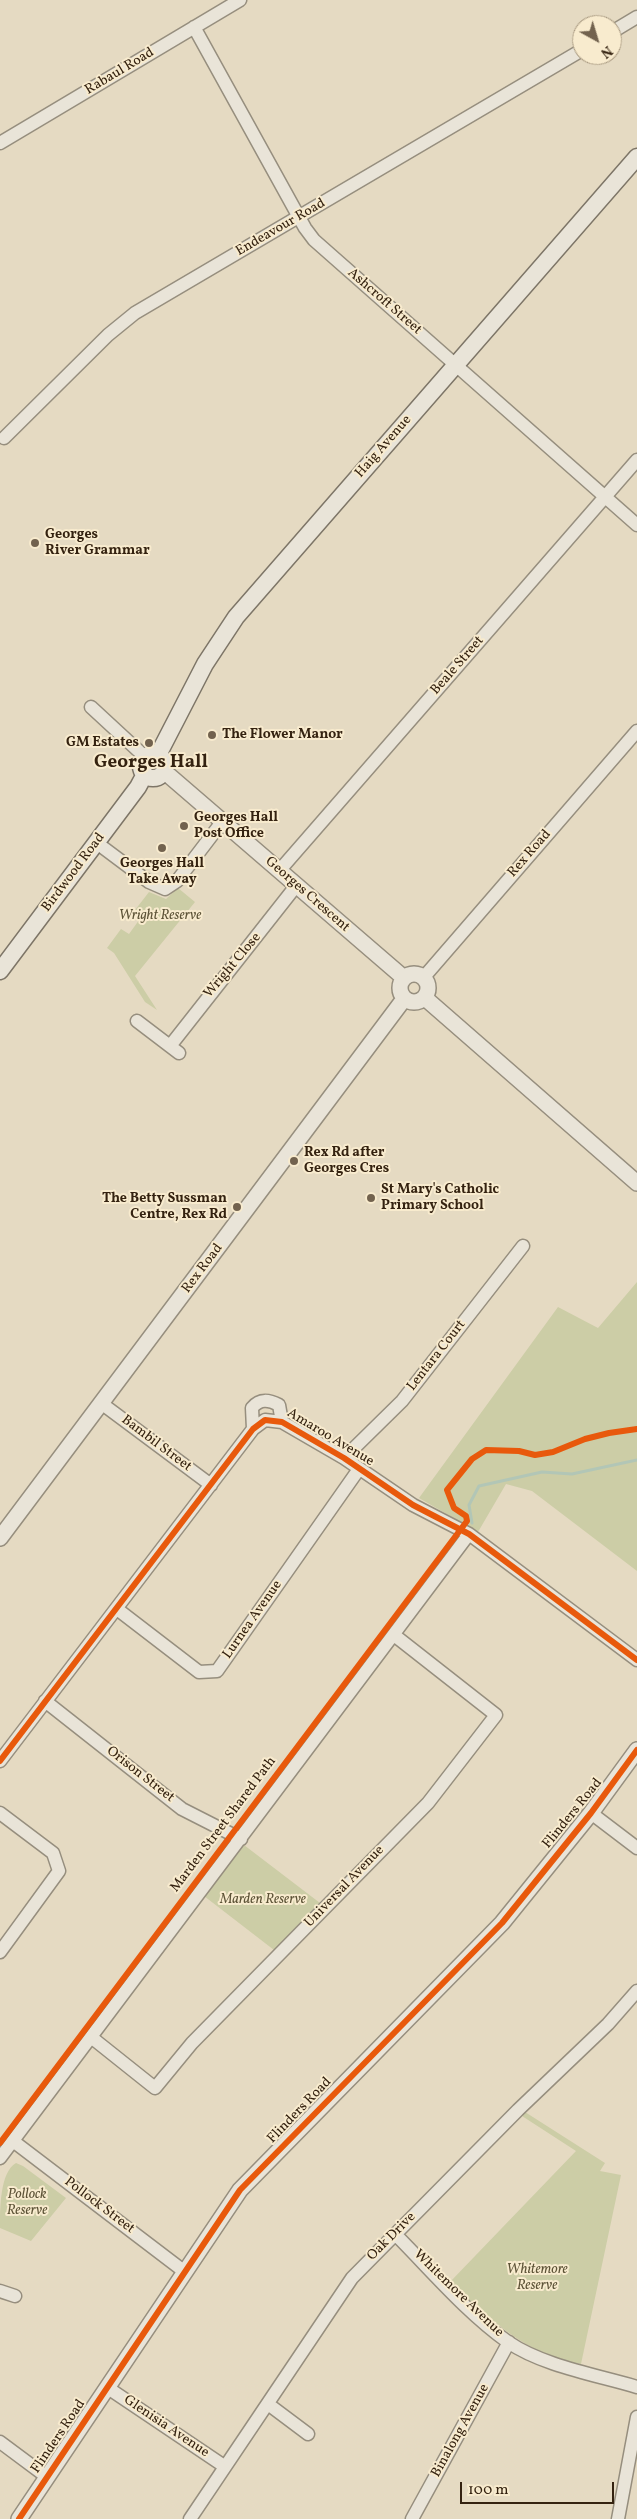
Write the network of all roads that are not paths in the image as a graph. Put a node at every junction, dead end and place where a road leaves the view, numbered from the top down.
1 (240, 0) edge
2 (637, 17) edge
3 (622, 26) edge
4 (194, 27) junction
5 (572, 56) edge
6 (0, 143) edge
7 (637, 158) edge
8 (299, 216) junction
9 (456, 366) junction
10 (4, 438) dead end
11 (637, 460) edge
12 (605, 496) junction
13 (637, 525) edge
14 (91, 707) dead end
15 (637, 731) edge
16 (151, 756) junction
17 (165, 772) junction
18 (145, 774) junction
19 (222, 822) junction
20 (96, 843) junction
21 (279, 871) junction
22 (296, 886) junction
23 (0, 971) edge
24 (424, 977) junction
25 (404, 978) junction
26 (425, 998) junction
27 (404, 999) junction
28 (137, 1022) dead end
29 (637, 1183) edge
30 (523, 1246) dead end
31 (101, 1404) junction
32 (282, 1422) junction
33 (253, 1429) junction
34 (344, 1458) junction
35 (359, 1469) junction
36 (211, 1485) junction
37 (469, 1534) junction
38 (0, 1538) edge
39 (117, 1609) junction
40 (394, 1635) junction
41 (637, 1660) edge
42 (45, 1701) junction
43 (637, 1750) edge
44 (0, 1761) edge
45 (0, 1813) edge
46 (590, 1814) junction
47 (240, 1839) junction
48 (637, 1848) edge
49 (0, 1952) edge
50 (637, 1991) edge
51 (91, 2037) junction
52 (13, 2141) junction
53 (0, 2158) edge
54 (395, 2234) junction
55 (185, 2272) junction
56 (0, 2291) edge
57 (15, 2296) dead end
58 (509, 2342) junction
59 (637, 2386) edge
60 (108, 2388) junction
61 (268, 2404) junction
62 (637, 2417) edge
63 (308, 2434) dead end
64 (0, 2442) edge
65 (224, 2466) junction
66 (47, 2477) junction
67 (197, 2517) edge
68 (19, 2519) edge
69 (412, 2519) edge
70 (618, 2519) edge

1 - 4 street, Rabaul Road
2 - 3 street
4 - 6 street, Rabaul Road
4 - 8 street, Ashcroft Street
5 - 8 street, Endeavour Road
7 - 9 main road, Haig Avenue
8 - 9 street, Ashcroft Street
8 - 10 street, Endeavour Road
9 - 12 street, Ashcroft Street
9 - 16 main road, Haig Avenue
11 - 12 street, Beale Street
12 - 13 street, Ashcroft Street
12 - 21 street, Beale Street
14 - 16 street
15 - 24 street, Rex Road
16 - 17 main road
16 - 18 main road
17 - 18 main road
17 - 19 street, Georges Crescent
18 - 20 main road, Birdwood Road
19 - 20 street
19 - 21 street, Georges Crescent
20 - 23 main road, Birdwood Road
21 - 22 street, Georges Crescent
22 - 25 street, Georges Crescent
22 - 28 street, Wright Close
24 - 25 street
24 - 26 street
25 - 27 street
26 - 27 street
26 - 29 street
27 - 31 street, Rex Road
30 - 34 street, Lentara Court
31 - 36 street, Bambil Street
31 - 38 street, Rex Road
32 - 33 street, Amaroo Avenue
32 - 33 street, Amaroo Avenue
32 - 34 street, Amaroo Avenue
33 - 36 street
34 - 35 street, Amaroo Avenue
35 - 37 street, Amaroo Avenue
35 - 39 street, Lurnea Avenue
36 - 39 street
37 - 40 street
37 - 41 street, Amaroo Avenue
39 - 42 street
40 - 47 street
40 - 51 street, Universal Avenue
42 - 44 street
42 - 47 street, Orison Street
43 - 46 street, Flinders Road
45 - 49 street
46 - 48 street
46 - 55 street, Flinders Road
47 - 51 street
50 - 54 street, Oak Drive
51 - 52 street
52 - 53 street
52 - 55 street, Pollock Street
54 - 58 street, Whitemore Avenue
54 - 61 street, Oak Drive
55 - 60 street, Flinders Road
56 - 57 street
58 - 59 street, Whitemore Avenue
58 - 69 street, Binalong Avenue
60 - 65 street, Glenisia Avenue
60 - 66 street, Flinders Road
61 - 63 street
61 - 65 street, Oak Drive
62 - 70 street
64 - 66 street
65 - 67 street, Oak Drive
66 - 68 street, Flinders Road

